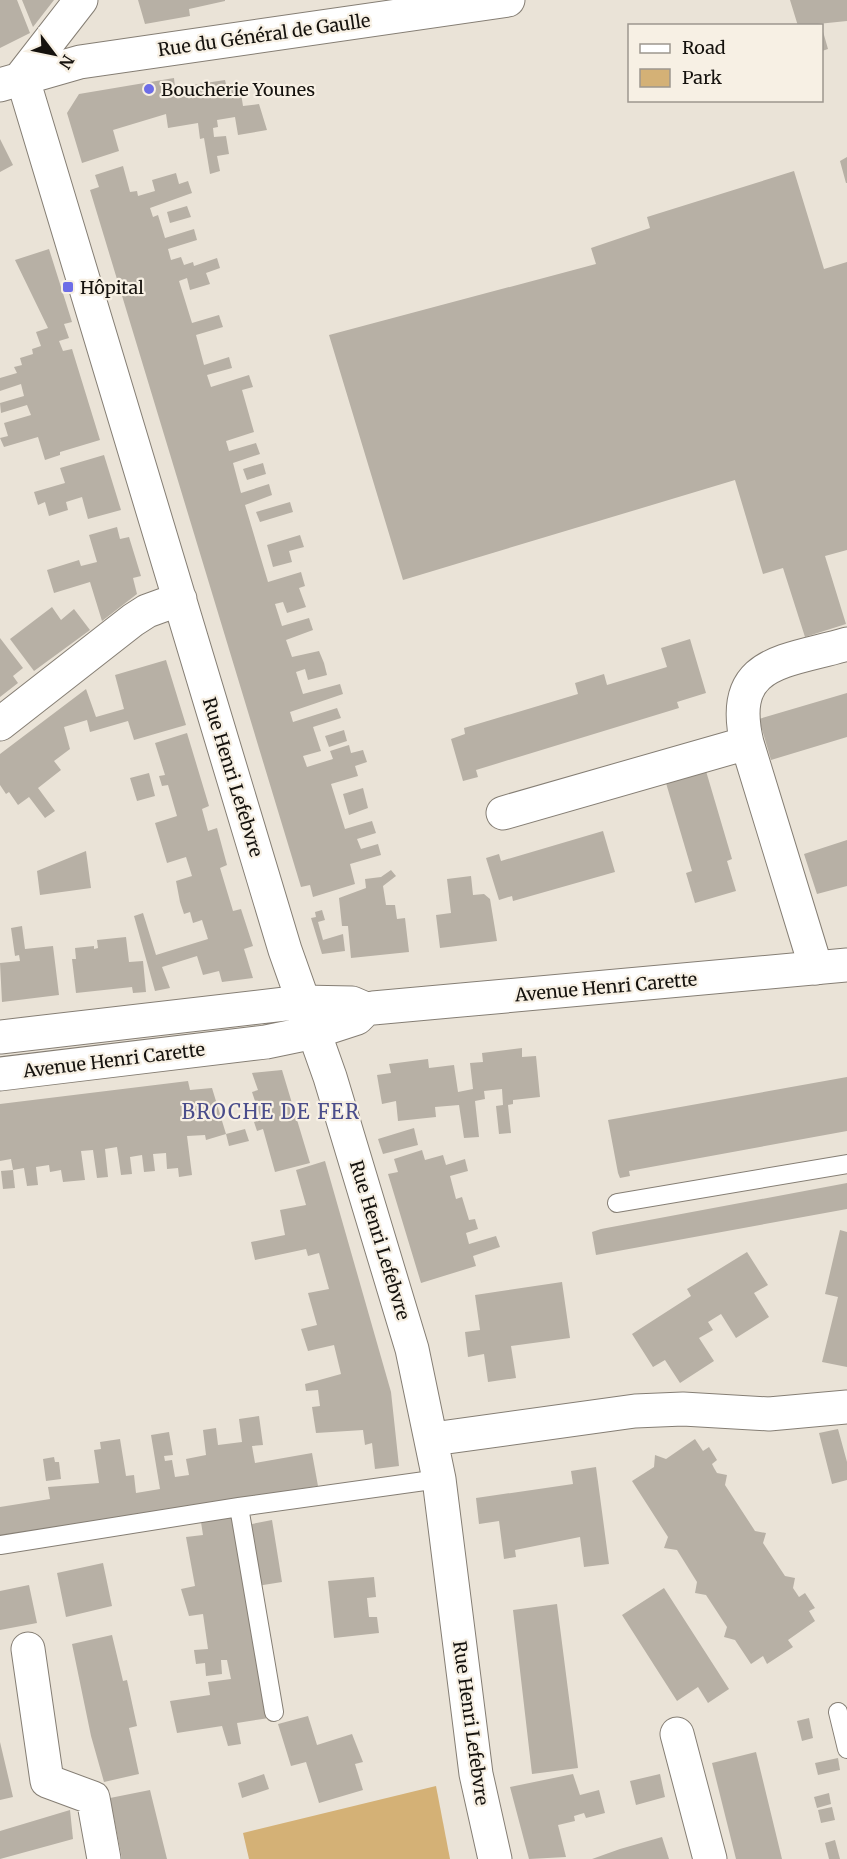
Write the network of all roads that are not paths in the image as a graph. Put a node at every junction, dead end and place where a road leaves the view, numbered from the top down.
1 (81, 0) edge
2 (500, 1) edge
3 (11, 80) edge
4 (180, 599) junction
5 (847, 644) edge
6 (0, 724) edge
7 (747, 742) junction
8 (503, 813) dead end
9 (831, 966) edge
10 (302, 1002) junction
11 (366, 1009) junction
12 (314, 1032) junction
13 (0, 1037) edge
14 (0, 1074) edge
15 (847, 1164) edge
16 (617, 1203) dead end
17 (847, 1407) edge
18 (433, 1439) junction
19 (439, 1479) junction
20 (239, 1507) junction
21 (0, 1545) edge
22 (28, 1649) dead end
23 (274, 1712) dead end
24 (838, 1712) dead end
25 (677, 1734) dead end
26 (847, 1749) edge
27 (104, 1859) edge
28 (495, 1859) edge
29 (710, 1859) edge

1 - 3 street
2 - 3 street, Rue du Général de Gaulle
3 - 4 street, Rue Henri Lefebvre
4 - 6 street
4 - 10 street, Rue Henri Lefebvre
5 - 7 street
7 - 8 street
7 - 9 street
9 - 11 street, Avenue Henri Carette
10 - 11 street, Avenue Henri Carette
10 - 12 street, Rue Henri Lefebvre
10 - 13 street, Avenue Henri Carette
11 - 12 street, Avenue Henri Carette
12 - 14 street, Avenue Henri Carette
12 - 18 street, Rue Henri Lefebvre
15 - 16 lane
17 - 18 street
18 - 19 street, Rue Henri Lefebvre
19 - 20 lane
19 - 28 street, Rue Henri Lefebvre
20 - 21 lane
20 - 23 lane
22 - 27 street
24 - 26 lane
25 - 29 street

